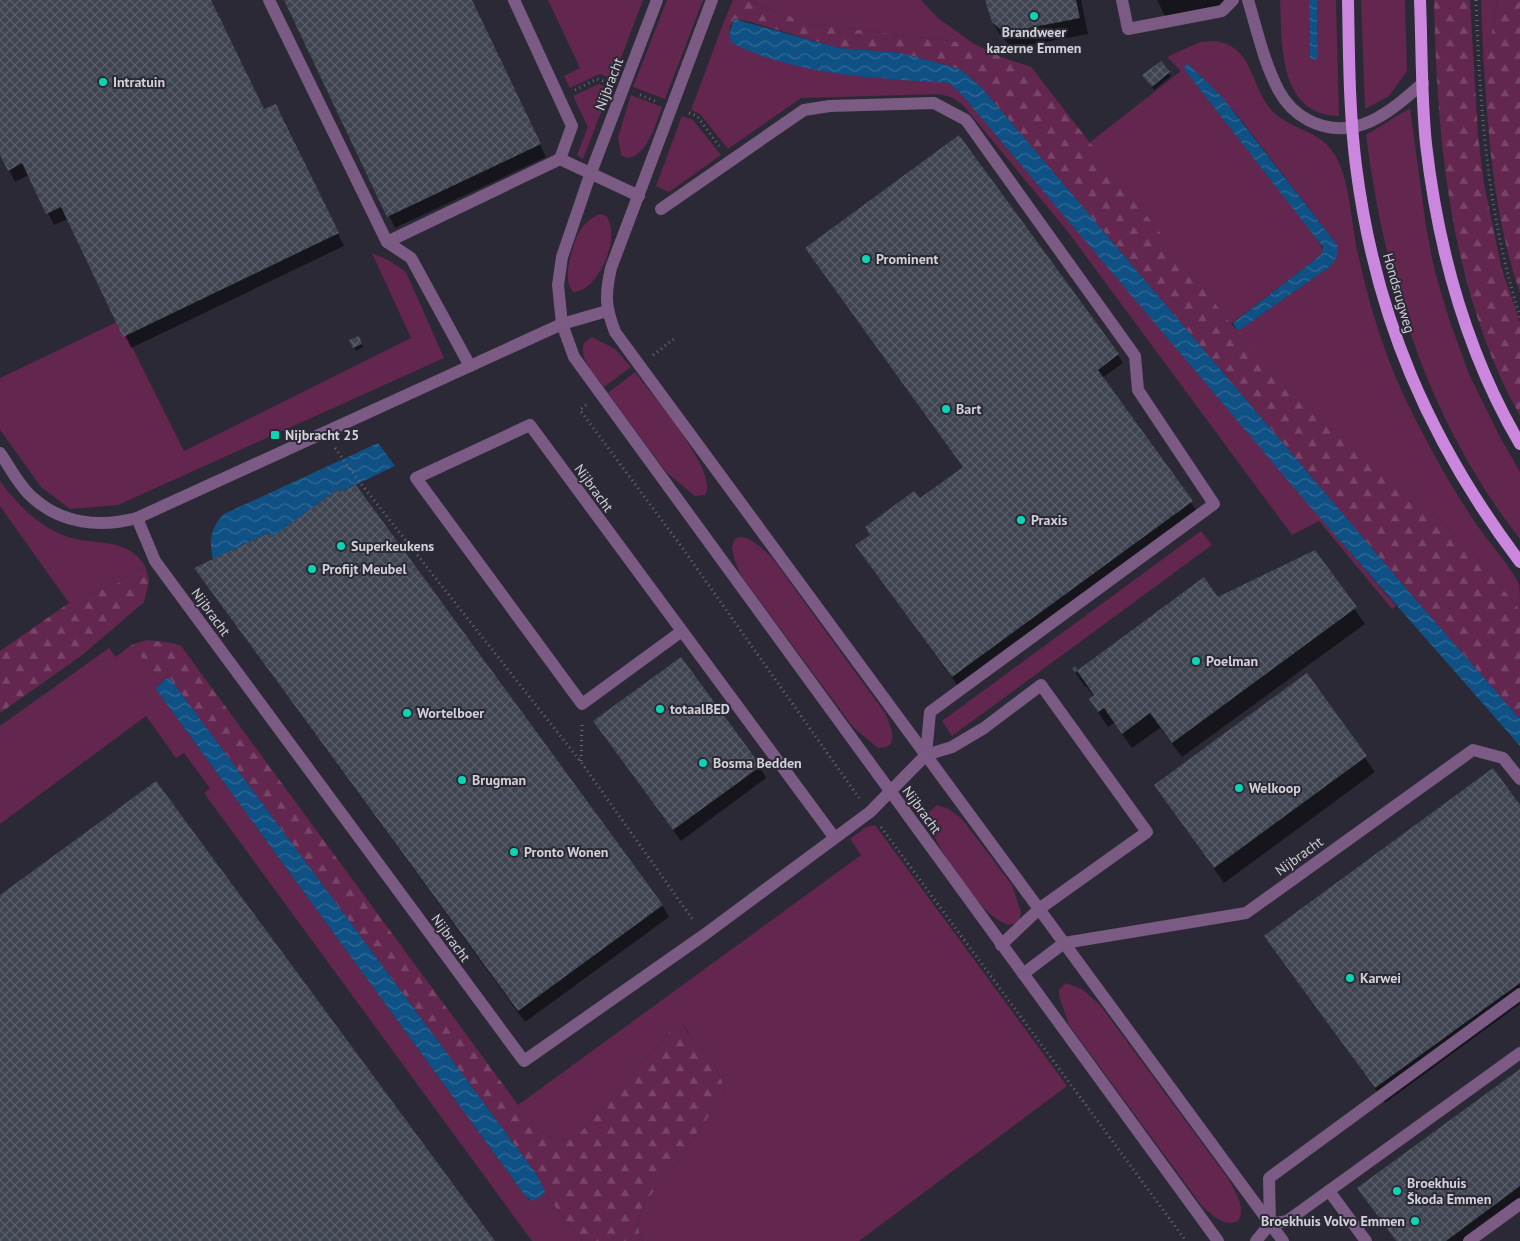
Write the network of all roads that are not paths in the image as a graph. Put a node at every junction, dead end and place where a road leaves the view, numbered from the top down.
1 (269, 0) edge
2 (514, 0) edge
3 (657, 0) edge
4 (712, 0) edge
5 (1122, 0) edge
6 (1233, 0) edge
7 (1248, 0) edge
8 (1348, 0) edge
9 (1420, 0) edge
10 (1423, 83) junction
11 (1352, 128) junction
12 (560, 159) junction
13 (590, 175) junction
14 (639, 196) junction
15 (661, 209) dead end
16 (387, 242) junction
17 (607, 311) junction
18 (562, 324) junction
19 (470, 366) junction
20 (1520, 444) edge
21 (0, 453) edge
22 (137, 518) junction
23 (1520, 562) edge
24 (682, 632) junction
25 (926, 755) junction
26 (1520, 779) edge
27 (889, 791) junction
28 (834, 837) junction
29 (1039, 909) junction
30 (1064, 943) junction
31 (1002, 945) junction
32 (1023, 974) junction
33 (1520, 994) edge
34 (1520, 1053) edge
35 (1329, 1191) junction
36 (1520, 1204) edge
37 (1270, 1224) junction
38 (1218, 1241) edge
39 (1256, 1241) edge
40 (1283, 1241) edge
41 (1366, 1241) edge
42 (1469, 1241) edge

1 - 16 street
2 - 12 street
3 - 13 street, Nijbracht
4 - 14 street
5 - 6 street
7 - 11 street
8 - 11 main road, Hondsrugweg
9 - 10 main road
10 - 11 street
10 - 20 main road
11 - 23 main road, Hondsrugweg
12 - 13 street
12 - 16 street
13 - 14 street
13 - 18 street, Nijbracht
14 - 17 street
15 - 25 street
16 - 19 street
17 - 18 street
17 - 25 street
18 - 19 street
18 - 27 street, Nijbracht
19 - 22 street
21 - 22 street
22 - 28 street, Nijbracht
24 - 24 street, Nijbracht
24 - 28 street, Nijbracht
25 - 27 street, Nijbracht
25 - 29 street
25 - 29 street, Nijbracht
26 - 30 street, Nijbracht
27 - 28 street, Nijbracht
27 - 31 street, Nijbracht
29 - 30 street
29 - 31 street, Nijbracht
30 - 32 street, Nijbracht
30 - 37 street
31 - 32 street, Nijbracht
32 - 38 street, Nijbracht
33 - 37 street
34 - 35 street
35 - 37 street
35 - 41 street
36 - 42 street
37 - 39 street
37 - 40 street

